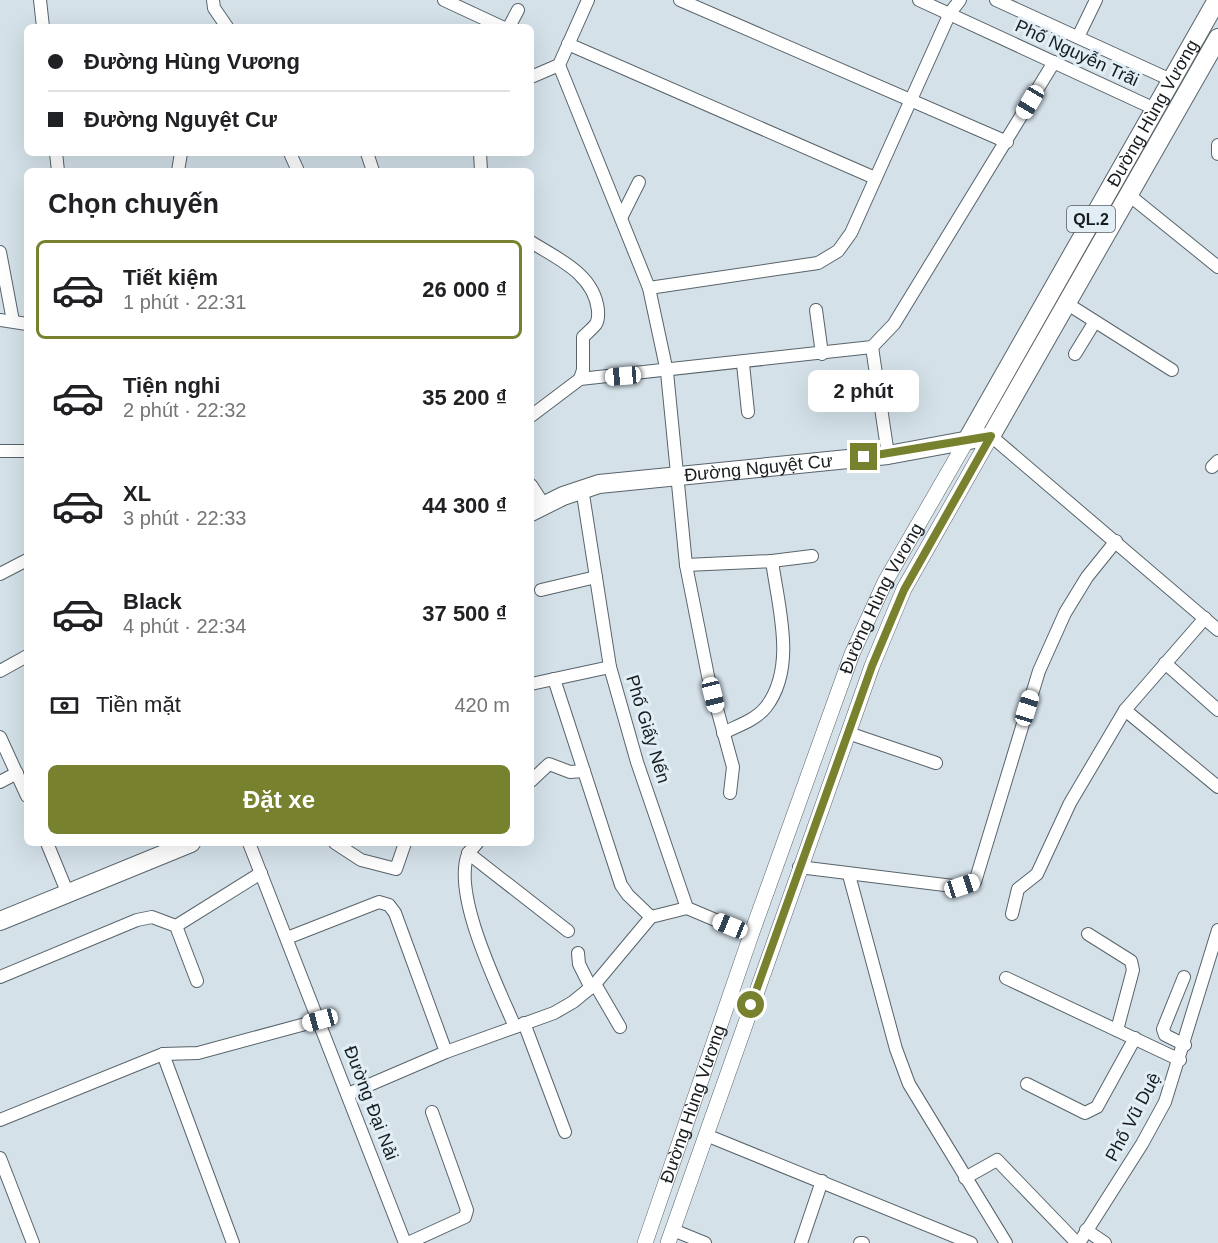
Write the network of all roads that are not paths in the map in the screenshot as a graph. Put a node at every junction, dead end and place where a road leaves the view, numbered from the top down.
1 (40, 0) edge
2 (213, 0) edge
3 (444, 0) edge
4 (588, 0) edge
5 (680, 0) edge
6 (919, 0) edge
7 (960, 0) edge
8 (996, 0) edge
9 (1096, 0) edge
10 (1217, 0) edge
11 (518, 10) dead end
12 (950, 14) junction
13 (474, 21) edge
14 (43, 24) edge
15 (225, 24) edge
16 (511, 24) edge
17 (1078, 37) junction
18 (1218, 38) edge
19 (568, 44) junction
20 (1054, 62) junction
21 (559, 65) junction
22 (534, 76) edge
23 (1171, 80) junction
24 (909, 100) junction
25 (1155, 109) junction
26 (1007, 142) junction
27 (1218, 146) edge
28 (1218, 154) edge
29 (875, 178) junction
30 (639, 182) dead end
31 (1129, 195) junction
32 (621, 218) junction
33 (534, 244) edge
34 (0, 252) edge
35 (1218, 267) edge
36 (649, 288) junction
37 (1066, 303) junction
38 (816, 310) dead end
39 (6, 321) edge
40 (1094, 323) junction
41 (24, 324) edge
42 (872, 347) junction
43 (822, 354) junction
44 (1075, 354) dead end
45 (743, 363) junction
46 (1172, 370) dead end
47 (667, 372) junction
48 (580, 380) junction
49 (748, 412) dead end
50 (534, 414) edge
51 (991, 436) junction
52 (967, 440) junction
53 (24, 450) edge
54 (0, 451) edge
55 (888, 455) junction
56 (677, 475) junction
57 (582, 488) junction
58 (538, 509) edge
59 (1116, 541) junction
60 (812, 556) dead end
61 (772, 561) junction
62 (24, 562) edge
63 (686, 565) junction
64 (0, 574) edge
65 (596, 577) junction
66 (541, 590) dead end
67 (1205, 618) junction
68 (1218, 630) edge
69 (24, 658) edge
70 (1165, 663) junction
71 (610, 667) junction
72 (0, 671) edge
73 (554, 679) junction
74 (534, 683) edge
75 (1125, 710) junction
76 (1218, 710) edge
77 (723, 733) junction
78 (848, 734) junction
79 (0, 737) edge
80 (936, 763) dead end
81 (584, 771) junction
82 (17, 773) junction
83 (534, 778) edge
84 (1216, 782) edge
85 (0, 783) edge
86 (24, 789) edge
87 (730, 793) dead end
88 (48, 846) edge
89 (184, 846) edge
90 (250, 846) edge
91 (340, 846) edge
92 (404, 846) edge
93 (474, 846) edge
94 (468, 853) junction
95 (800, 867) junction
96 (261, 873) junction
97 (849, 875) junction
98 (68, 894) junction
99 (687, 908) junction
100 (1012, 914) dead end
101 (651, 917) junction
102 (0, 921) edge
103 (176, 926) junction
104 (1218, 930) edge
105 (568, 931) dead end
106 (751, 934) junction
107 (1088, 934) dead end
108 (287, 938) junction
109 (578, 953) dead end
110 (745, 953) junction
111 (766, 961) junction
112 (0, 977) edge
113 (1184, 977) dead end
114 (1006, 978) dead end
115 (197, 981) dead end
116 (593, 986) junction
117 (320, 1020) junction
118 (519, 1025) junction
119 (620, 1027) dead end
120 (1117, 1030) junction
121 (1135, 1038) junction
122 (1185, 1045) junction
123 (446, 1052) junction
124 (163, 1054) junction
125 (1180, 1060) junction
126 (1027, 1084) dead end
127 (348, 1094) junction
128 (432, 1112) dead end
129 (0, 1120) edge
130 (565, 1132) dead end
131 (706, 1135) junction
132 (0, 1158) edge
133 (965, 1178) junction
134 (822, 1181) junction
135 (1086, 1230) junction
136 (670, 1237) edge
137 (33, 1243) edge
138 (233, 1243) edge
139 (407, 1243) edge
140 (645, 1243) edge
141 (705, 1243) edge
142 (801, 1243) edge
143 (970, 1243) edge
144 (1006, 1243) edge
145 (1078, 1243) edge
146 (1105, 1243) edge

1 - 14 street
2 - 15 street
3 - 13 street
4 - 19 street
5 - 24 street
6 - 12 street, Phố Nguyễn Trãi
7 - 12 street
8 - 17 street, Phố Nguyễn Trãi
9 - 17 street
10 - 23 highway, Đường Hùng Vương / QL.2
11 - 16 street
12 - 20 street, Phố Nguyễn Trãi
12 - 24 street
17 - 23 street, Phố Nguyễn Trãi
18 - 31 highway, Đường Hùng Vương / QL.2
19 - 21 street
19 - 29 street
20 - 25 street, Phố Nguyễn Trãi
20 - 26 street
21 - 22 street
21 - 32 street
23 - 25 highway, Đường Hùng Vương / QL.2
24 - 26 street
24 - 29 street
25 - 52 highway, Đường Hùng Vương / QL.2
26 - 42 street
27 - 28 street
29 - 36 street
30 - 32 street
31 - 35 street
31 - 37 highway, Đường Hùng Vương / QL.2
32 - 36 street
33 - 48 street
34 - 39 street
36 - 47 street
37 - 40 street
37 - 51 highway, Đường Hùng Vương / QL.2
38 - 43 street
39 - 41 street
40 - 44 street
40 - 46 street
42 - 43 street
42 - 55 street
43 - 45 street
45 - 47 street
45 - 49 street
47 - 48 street
47 - 56 street
48 - 50 street
51 - 52 highway, Đường Nguyệt Cư
51 - 59 street
51 - 78 main road, Đường Hùng Vương / QL.2
52 - 55 highway, Đường Nguyệt Cư
52 - 106 main road, Đường Hùng Vương / QL.2
53 - 54 street
55 - 56 highway, Đường Nguyệt Cư
56 - 57 highway, Đường Nguyệt Cư
56 - 63 street
57 - 58 highway, Đường Nguyệt Cư
57 - 65 street, Phố Giấy Nến
59 - 67 street
59 - 97 street
60 - 61 street
61 - 63 street
61 - 77 street
62 - 64 street
63 - 77 street
65 - 66 street
65 - 71 street, Phố Giấy Nến
67 - 68 street
67 - 70 street
69 - 72 street
70 - 75 street
70 - 76 street
71 - 73 street
71 - 99 street, Phố Giấy Nến
73 - 74 street
73 - 81 street
75 - 84 street
75 - 100 street
77 - 87 street
78 - 80 street
78 - 95 main road, Đường Hùng Vương / QL.2
79 - 82 street
81 - 83 street
81 - 101 street
82 - 85 street
82 - 86 street
88 - 98 street
89 - 98 highway
90 - 96 street, Đường Đại Nải
91 - 92 street
93 - 94 street
94 - 105 street
94 - 118 street
95 - 97 street
95 - 111 main road, Đường Hùng Vương / QL.2
96 - 103 street
96 - 108 street, Đường Đại Nải
97 - 133 street
98 - 102 highway
99 - 101 street
99 - 106 street
101 - 116 street
103 - 112 street
103 - 115 street
104 - 122 street, Phố Vũ Duệ
106 - 110 main road, Đường Hùng Vương / QL.2
107 - 120 street
108 - 117 street, Đường Đại Nải
108 - 123 street
109 - 116 street
110 - 111 main road
110 - 140 main road, Đường Hùng Vương / QL.2
111 - 131 main road, Đường Hùng Vương / QL.2
113 - 122 street
114 - 120 street
116 - 118 street
116 - 119 street
117 - 124 street
117 - 127 street, Đường Đại Nải
118 - 123 street
118 - 130 street
120 - 121 street
121 - 125 street
121 - 126 street
122 - 125 street, Phố Vũ Duệ
123 - 127 street
124 - 129 street
124 - 138 street
125 - 135 street, Phố Vũ Duệ
127 - 139 street, Đường Đại Nải
128 - 139 street
131 - 134 street
131 - 136 main road, Đường Hùng Vương / QL.2
132 - 137 street
133 - 144 street
133 - 145 street
134 - 142 street
134 - 143 street
135 - 145 street, Phố Vũ Duệ
135 - 146 street
136 - 141 street

